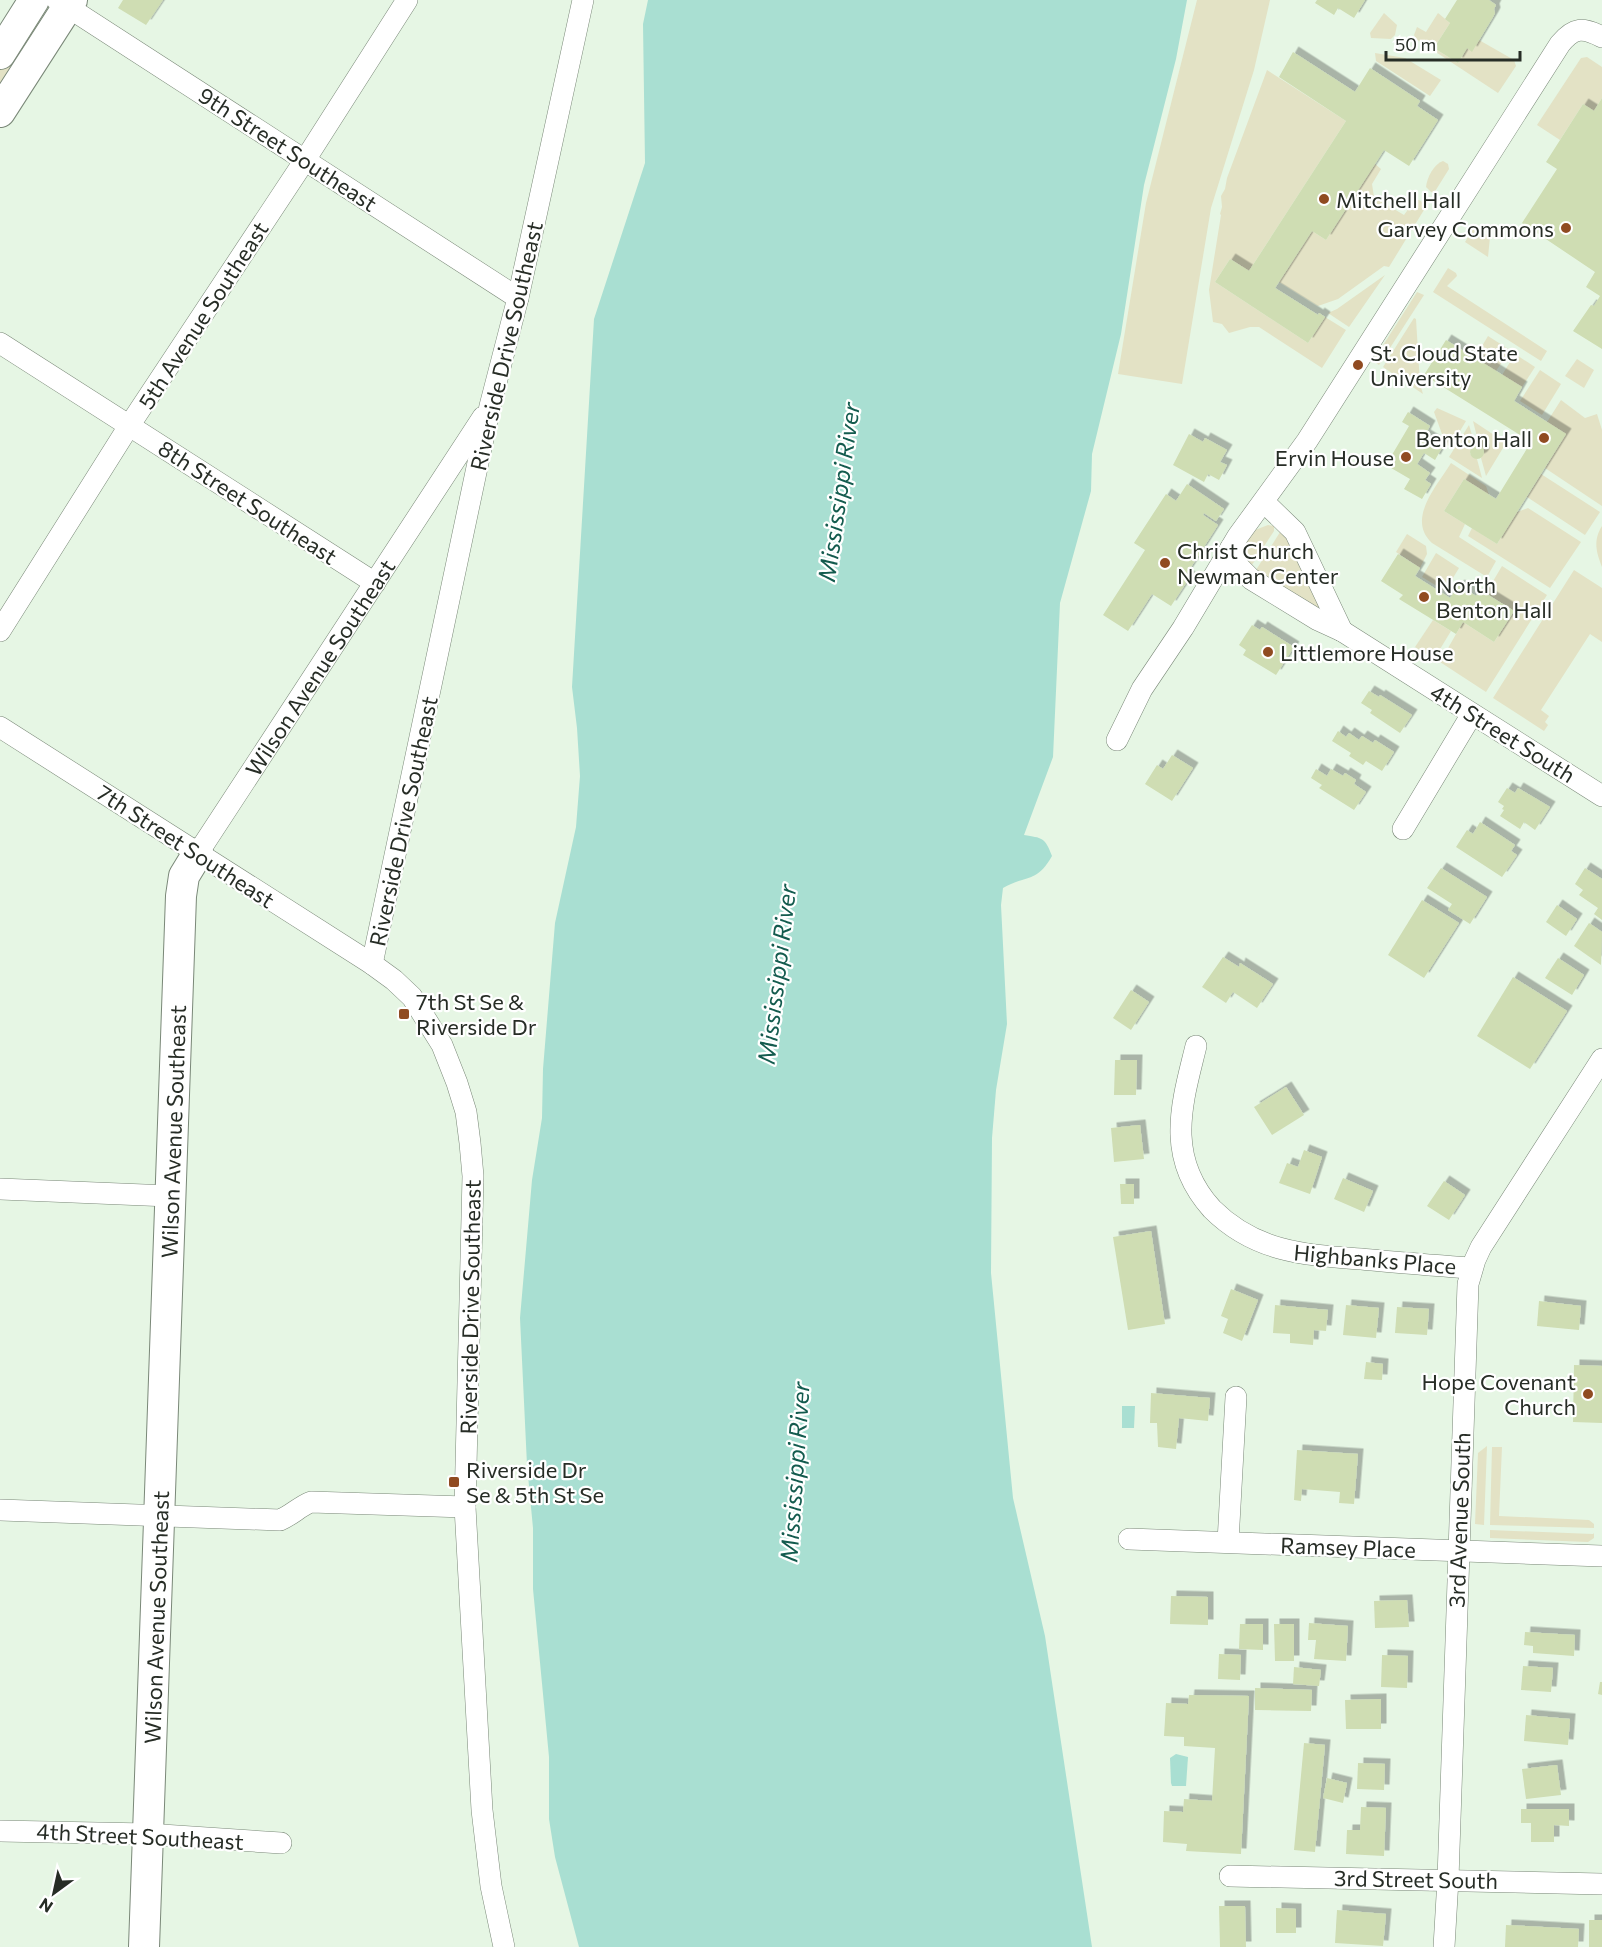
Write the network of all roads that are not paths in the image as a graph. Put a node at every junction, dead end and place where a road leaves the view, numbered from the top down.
1 (34, 0) edge
2 (407, 0) edge
3 (583, 0) edge
4 (66, 2) edge
5 (1602, 37) edge
6 (0, 54) edge
7 (0, 112) edge
8 (305, 160) junction
9 (518, 298) junction
10 (0, 343) edge
11 (490, 406) junction
12 (129, 426) junction
13 (1264, 502) junction
14 (1231, 548) junction
15 (375, 583) junction
16 (1342, 631) junction
17 (0, 632) edge
18 (1472, 714) junction
19 (0, 727) edge
20 (1117, 740) dead end
21 (1602, 796) edge
22 (1403, 829) dead end
23 (198, 853) junction
24 (372, 964) junction
25 (1196, 1046) dead end
26 (1602, 1059) edge
27 (0, 1189) edge
28 (169, 1196) junction
29 (1472, 1268) junction
30 (1236, 1397) dead end
31 (465, 1507) junction
32 (0, 1510) edge
33 (159, 1515) junction
34 (1129, 1539) dead end
35 (1228, 1542) junction
36 (1458, 1551) junction
37 (1602, 1556) edge
38 (0, 1831) edge
39 (147, 1834) junction
40 (281, 1843) dead end
41 (1230, 1876) dead end
42 (1448, 1879) junction
43 (1602, 1884) edge
44 (144, 1947) edge
45 (504, 1947) edge
46 (1444, 1947) edge

1 - 6 street
2 - 8 street, 5th Avenue Southeast
3 - 9 street, Riverside Drive Southeast
4 - 7 street
4 - 8 street, 9th Street Southeast
5 - 13 street
8 - 9 street, 9th Street Southeast
8 - 12 street, 5th Avenue Southeast
9 - 11 street, Riverside Drive Southeast
10 - 12 street, 8th Street Southeast
11 - 15 street, Wilson Avenue Southeast
11 - 24 street, Riverside Drive Southeast
12 - 15 street, 8th Street Southeast
12 - 17 street, 5th Avenue Southeast
13 - 14 street
13 - 16 street
14 - 16 street, 4th Street South
14 - 20 street
15 - 23 street, Wilson Avenue Southeast
16 - 18 street, 4th Street South
18 - 21 street, 4th Street South
18 - 22 street
19 - 23 street, 7th Street Southeast
23 - 24 street, 7th Street Southeast
23 - 28 street, Wilson Avenue Southeast
24 - 31 street, Riverside Drive Southeast
25 - 29 street, Highbanks Place
26 - 29 street, 3rd Avenue South
27 - 28 street
28 - 33 street, Wilson Avenue Southeast
29 - 36 street, 3rd Avenue South
30 - 35 street
31 - 33 street
31 - 45 street, Riverside Drive Southeast
32 - 33 street
33 - 39 street, Wilson Avenue Southeast
34 - 35 street, Ramsey Place
35 - 36 street, Ramsey Place
36 - 37 street, Ramsey Place
36 - 42 street, 3rd Avenue South
38 - 39 street, 4th Street Southeast
39 - 40 street, 4th Street Southeast
39 - 44 street, Wilson Avenue Southeast
41 - 42 street, 3rd Street South
42 - 43 street, 3rd Street South
42 - 46 street, 3rd Avenue South

